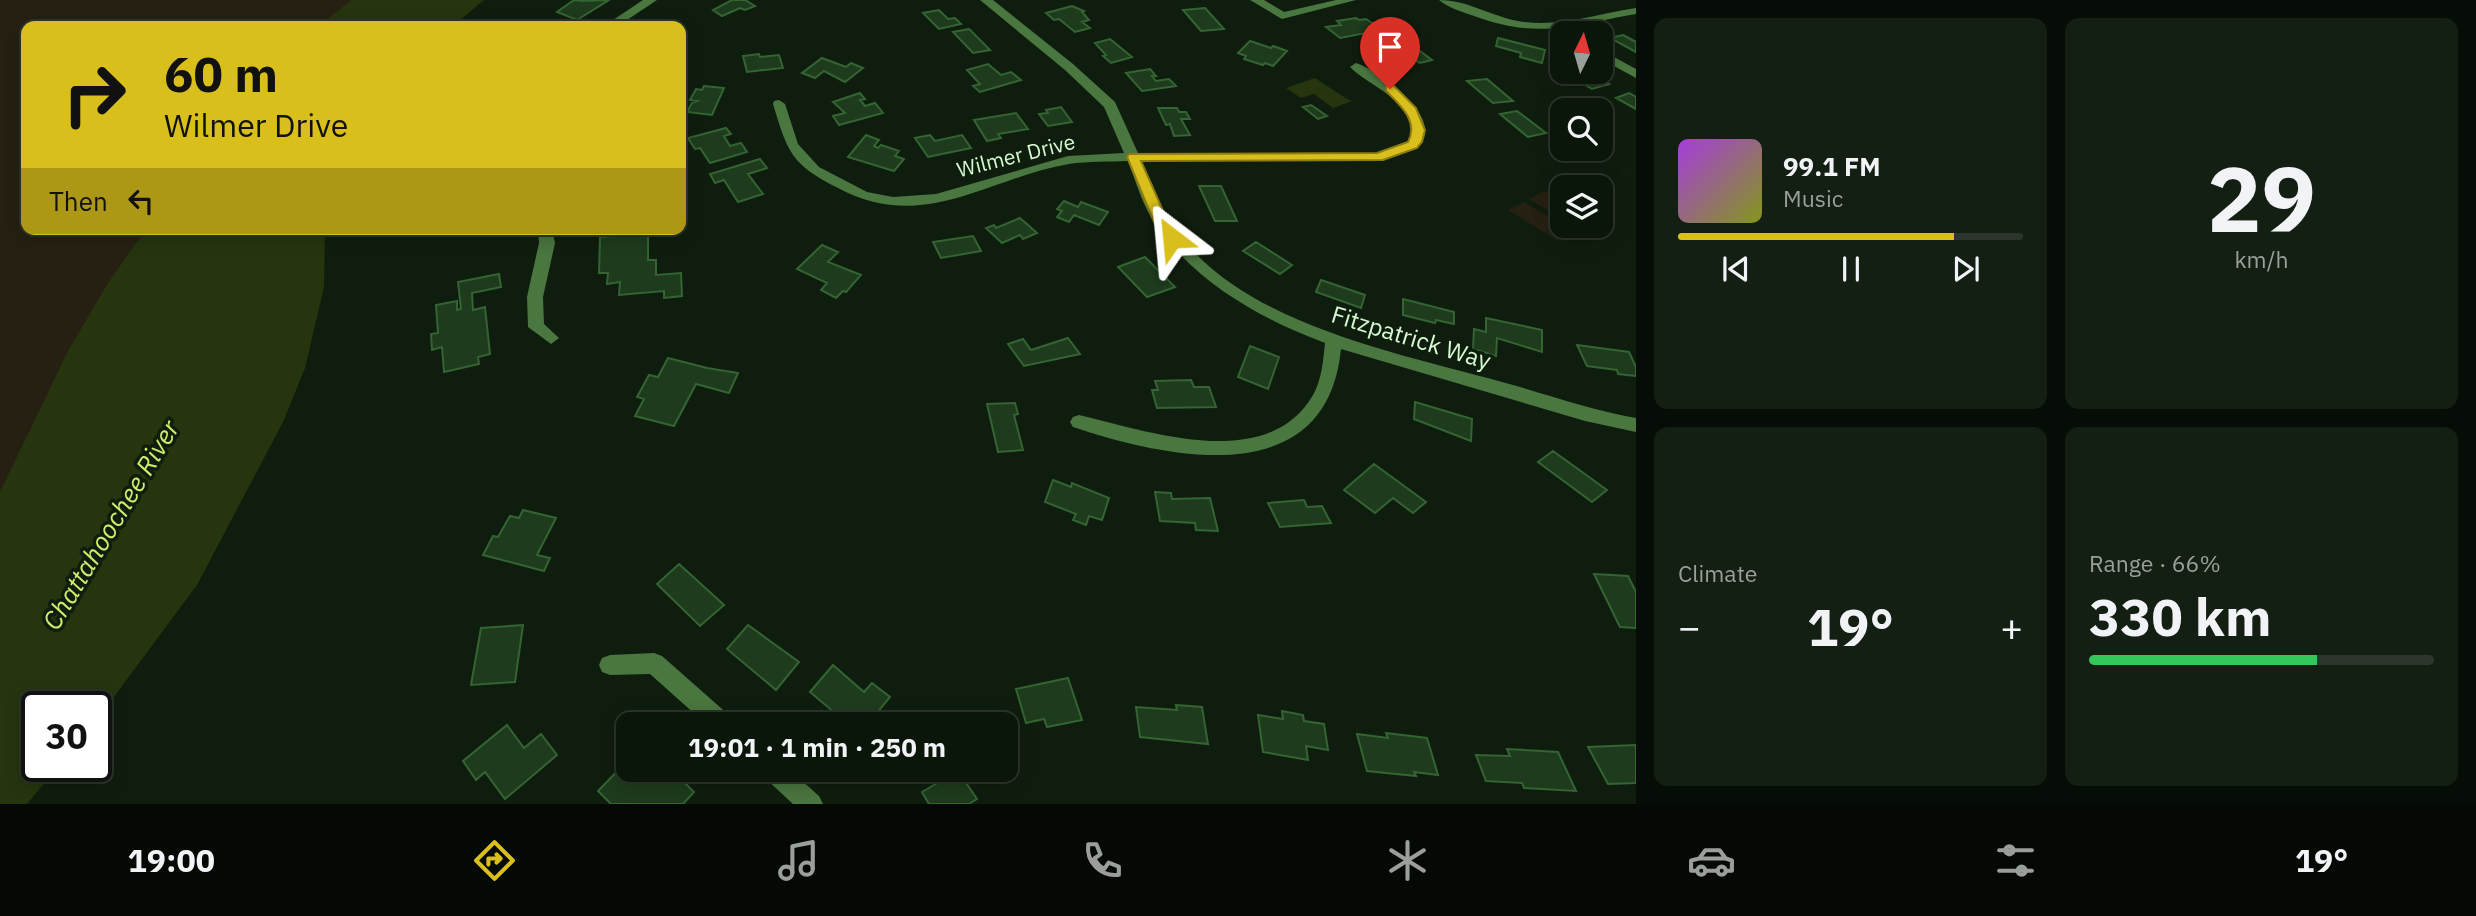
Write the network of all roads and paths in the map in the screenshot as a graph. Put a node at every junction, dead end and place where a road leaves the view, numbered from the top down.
1 (651, 0) edge
2 (986, 0) edge
3 (1256, 0) edge
4 (1350, 0) edge
5 (1445, 0) edge
6 (1636, 11) edge
7 (618, 21) edge
8 (1598, 21) edge
9 (1550, 29) edge
10 (1614, 61) edge
11 (1356, 67) dead end
12 (1636, 74) edge
13 (779, 104) dead end
14 (1133, 157) junction
15 (546, 235) edge
16 (551, 338) dead end
17 (1334, 341) junction
18 (1079, 422) dead end
19 (1635, 427) edge
20 (610, 665) dead end
21 (709, 712) edge
22 (786, 782) edge
23 (811, 804) edge

1 - 7 street
2 - 14 street, Fitzpatrick Way
3 - 4 street
5 - 9 street
6 - 8 street
10 - 12 street
11 - 14 street, Wilmer Drive
13 - 14 street, Wilmer Drive
14 - 17 street, Fitzpatrick Way
15 - 16 street
17 - 18 street
17 - 19 street, Fitzpatrick Way
20 - 21 street
22 - 23 street

